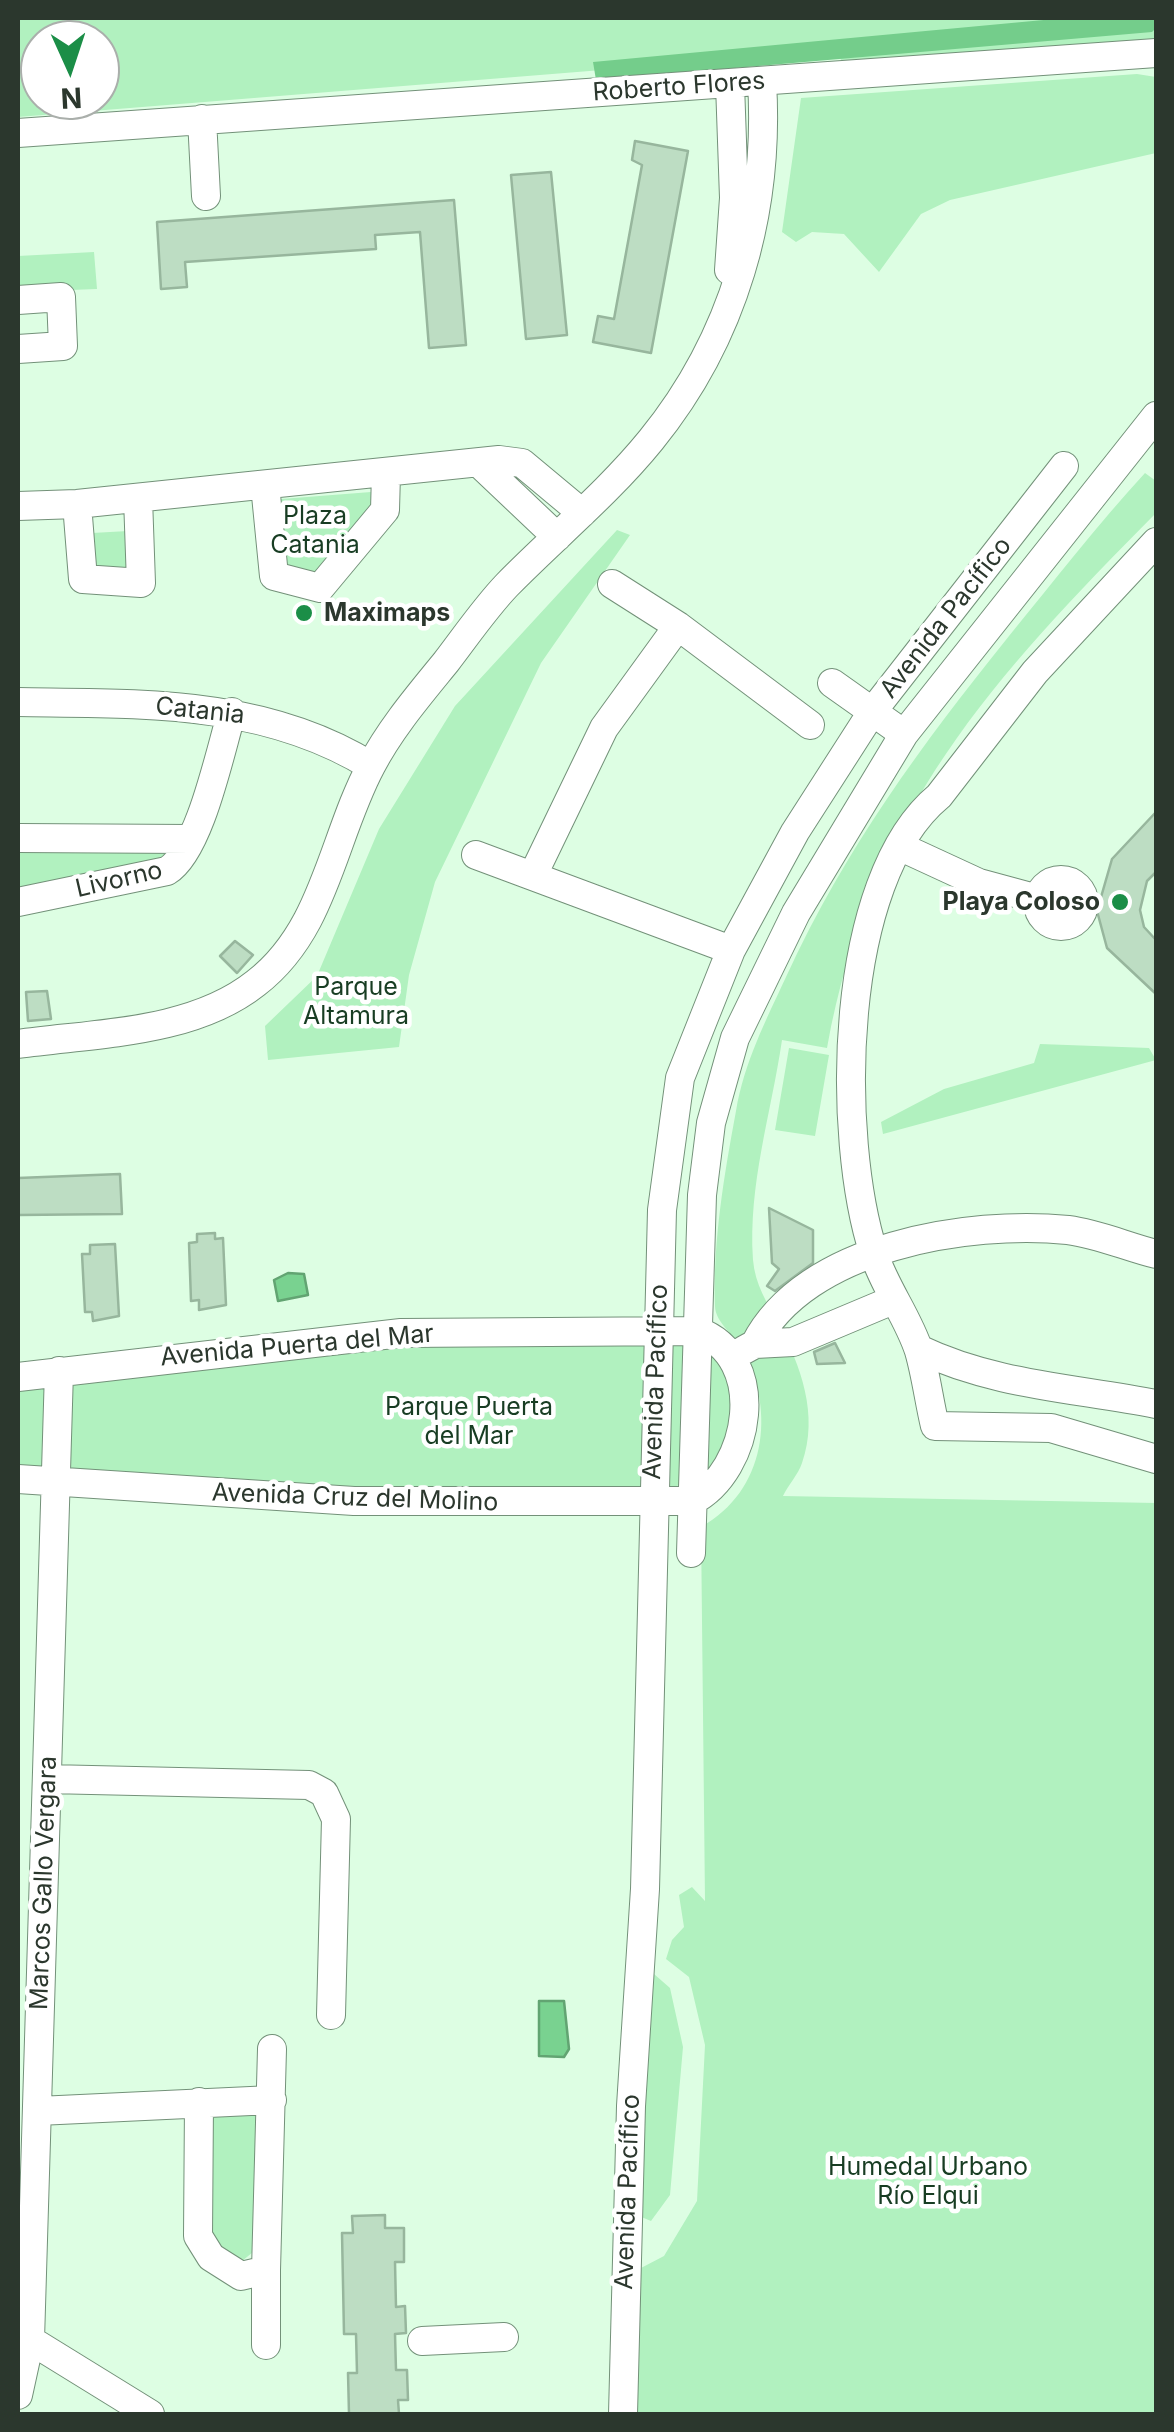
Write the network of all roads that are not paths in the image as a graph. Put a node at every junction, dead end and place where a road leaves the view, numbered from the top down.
1 (1156, 53) edge
2 (762, 82) junction
3 (730, 84) junction
4 (202, 119) junction
5 (18, 133) edge
6 (206, 196) dead end
7 (18, 300) edge
8 (721, 326) junction
9 (18, 349) edge
10 (1156, 416) edge
11 (480, 464) junction
12 (1064, 466) dead end
13 (386, 474) junction
14 (266, 485) junction
15 (138, 498) junction
16 (77, 504) junction
17 (18, 506) edge
18 (582, 513) junction
19 (557, 538) junction
20 (1156, 542) edge
21 (612, 584) dead end
22 (678, 626) junction
23 (832, 683) dead end
24 (18, 702) edge
25 (232, 712) junction
26 (872, 712) junction
27 (810, 725) dead end
28 (904, 734) junction
29 (370, 766) junction
30 (18, 838) edge
31 (191, 839) junction
32 (901, 847) junction
33 (476, 855) dead end
34 (534, 875) junction
35 (1038, 899) dead end
36 (18, 902) edge
37 (731, 950) junction
38 (710, 996) junction
39 (744, 1014) junction
40 (18, 1044) edge
41 (874, 1253) junction
42 (1156, 1254) edge
43 (893, 1300) junction
44 (697, 1331) junction
45 (658, 1332) junction
46 (755, 1344) junction
47 (918, 1350) junction
48 (730, 1358) junction
49 (59, 1371) junction
50 (18, 1377) edge
51 (1156, 1404) edge
52 (1156, 1459) edge
53 (18, 1479) edge
54 (57, 1483) junction
55 (692, 1501) junction
56 (652, 1504) junction
57 (691, 1552) dead end
58 (48, 1779) junction
59 (331, 2015) dead end
60 (272, 2049) dead end
61 (28, 2076) edge
62 (272, 2100) junction
63 (199, 2102) junction
64 (38, 2111) junction
65 (266, 2270) junction
66 (504, 2336) dead end
67 (24, 2340) edge
68 (422, 2341) dead end
69 (266, 2345) dead end
70 (18, 2394) edge
71 (150, 2414) edge
72 (623, 2414) edge

1 - 2 street, Roberto Flores
2 - 3 street, Roberto Flores
2 - 8 street
3 - 4 street, Roberto Flores
3 - 8 street
4 - 5 street, Roberto Flores
4 - 6 street
7 - 9 street
8 - 18 street
10 - 28 street, Avenida Pacífico
11 - 13 street
11 - 18 street
11 - 19 street
12 - 26 street, Avenida Pacífico
13 - 14 street
13 - 14 street
14 - 15 street
15 - 16 street
15 - 16 street
16 - 17 street
18 - 19 street
19 - 29 street
20 - 32 street
21 - 22 street
22 - 27 street
22 - 34 street
23 - 26 street
24 - 25 street, Catania
25 - 29 street, Catania
25 - 31 street, Livorno
26 - 28 street
26 - 37 street, Avenida Pacífico
28 - 39 street, Avenida Pacífico
29 - 40 street
30 - 31 street
31 - 36 street, Livorno
32 - 35 street
32 - 41 street
33 - 34 street
34 - 37 street
37 - 38 street, Avenida Pacífico
38 - 39 street
38 - 45 street, Avenida Pacífico
39 - 44 street, Avenida Pacífico
41 - 42 street
41 - 43 street
41 - 46 street
43 - 46 street
43 - 47 street
44 - 45 street, Avenida Puerta del Mar
44 - 48 street, Avenida Pacífico
44 - 55 street, Avenida Pacífico
45 - 49 street, Avenida Puerta del Mar
45 - 56 street, Avenida Pacífico
46 - 48 street
47 - 51 street
47 - 52 street
48 - 55 street, Avenida Pacífico
49 - 50 street, Avenida Puerta del Mar
49 - 54 street, Marcos Gallo Vergara
53 - 54 street, Avenida Cruz del Molino
54 - 56 street, Avenida Cruz del Molino
54 - 58 street, Marcos Gallo Vergara
55 - 56 street, Avenida Cruz del Molino
55 - 57 street, Avenida Pacífico
56 - 72 street, Avenida Pacífico
58 - 59 street
58 - 61 street, Marcos Gallo Vergara
60 - 62 street
61 - 64 street, Marcos Gallo Vergara
62 - 63 street
62 - 65 street
63 - 64 street
63 - 65 street
64 - 67 street, Marcos Gallo Vergara
65 - 69 street
66 - 68 street
67 - 70 street, Marcos Gallo Vergara
67 - 71 street

